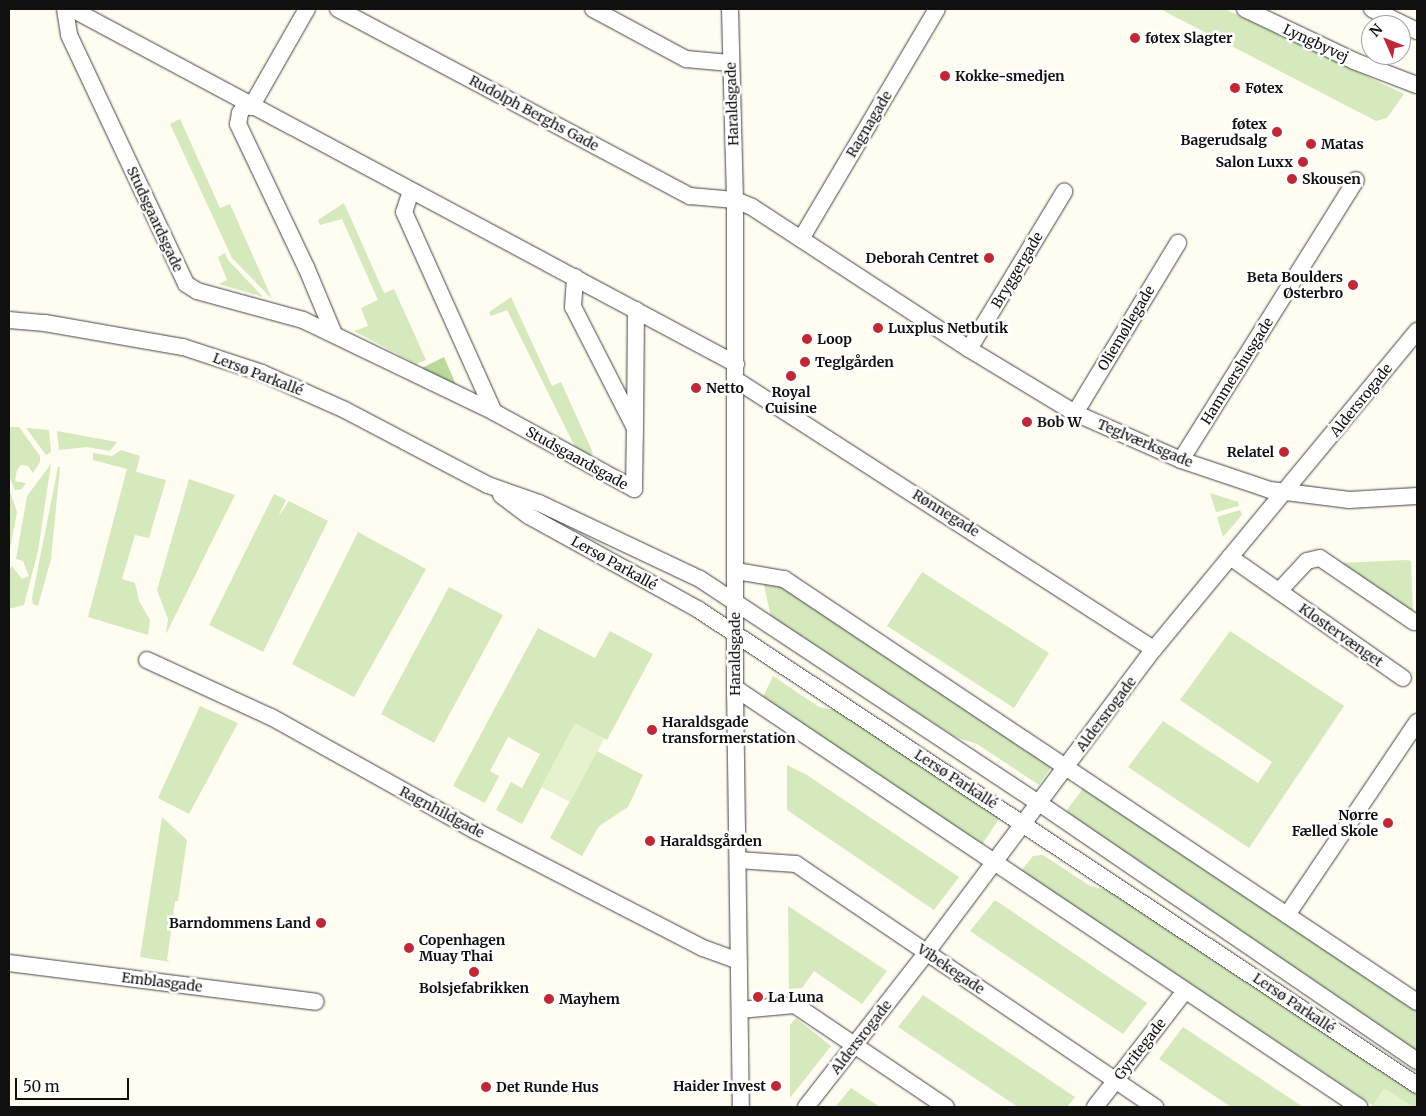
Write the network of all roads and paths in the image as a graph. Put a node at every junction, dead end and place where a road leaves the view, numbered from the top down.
1 (65, 9) edge
2 (72, 9) edge
3 (307, 9) edge
4 (338, 9) edge
5 (593, 9) edge
6 (730, 9) edge
7 (936, 9) edge
8 (1245, 9) edge
9 (1372, 9) edge
10 (1417, 31) edge
11 (730, 64) junction
12 (1417, 85) edge
13 (249, 105) junction
14 (1356, 180) dead end
15 (411, 191) junction
16 (1064, 192) dead end
17 (735, 200) junction
18 (801, 239) junction
19 (1178, 243) dead end
20 (575, 277) junction
21 (636, 310) junction
22 (9, 320) edge
23 (1417, 331) edge
24 (334, 334) junction
25 (969, 349) junction
26 (736, 372) junction
27 (494, 412) junction
28 (1075, 413) junction
29 (635, 428) junction
30 (1181, 460) junction
31 (488, 485) junction
32 (1286, 493) junction
33 (1417, 496) edge
34 (1230, 558) junction
35 (736, 571) junction
36 (1280, 591) junction
37 (735, 603) junction
38 (1414, 622) dead end
39 (735, 633) junction
40 (1154, 649) junction
41 (147, 660) dead end
42 (1403, 678) dead end
43 (735, 688) junction
44 (1417, 722) edge
45 (1066, 766) junction
46 (1039, 803) junction
47 (1024, 824) junction
48 (738, 860) junction
49 (996, 863) junction
50 (1287, 915) junction
51 (927, 952) junction
52 (739, 962) junction
53 (9, 963) edge
54 (1185, 991) junction
55 (316, 1002) dead end
56 (1417, 1002) edge
57 (740, 1010) junction
58 (854, 1046) junction
59 (1417, 1061) edge
60 (1115, 1081) junction
61 (1417, 1085) edge
62 (741, 1107) edge
63 (806, 1107) edge
64 (946, 1107) edge
65 (1095, 1107) edge
66 (1155, 1107) edge
67 (1358, 1107) edge

1 - 24 street, Studsgaardsgade
2 - 13 street
3 - 13 street
4 - 17 street, Rudolph Berghs Gade
5 - 11 street
6 - 11 street, Haraldsgade
7 - 18 street, Ragnagade
8 - 12 street, Lyngbyvej
9 - 10 street
11 - 17 street, Haraldsgade
13 - 15 street
13 - 24 street
14 - 30 street, Hammershusgade
15 - 20 street
15 - 27 street
16 - 25 street, Bryggergade
17 - 18 street
17 - 26 street, Haraldsgade
18 - 25 street, Teglværksgade
19 - 28 street, Oliemøllegade
20 - 21 street
20 - 29 street, Studsgaardsgade
21 - 26 street
21 - 29 street, Studsgaardsgade
22 - 31 street, Lersø Parkallé
23 - 32 street, Aldersrogade
24 - 27 street, Studsgaardsgade
25 - 28 street, Teglværksgade
26 - 35 street, Haraldsgade
26 - 40 street, Rønnegade
27 - 29 street, Studsgaardsgade
28 - 30 street, Teglværksgade
30 - 32 street, Teglværksgade
31 - 37 street, Lersø Parkallé
31 - 39 street, Lersø Parkallé
32 - 33 street, Teglværksgade
32 - 34 street, Aldersrogade
34 - 36 street, Klostervænget
34 - 40 street, Aldersrogade
35 - 37 street, Haraldsgade
35 - 45 street
36 - 38 street
36 - 42 street, Klostervænget
37 - 39 street, Haraldsgade
37 - 46 street, Lersø Parkallé
39 - 43 street, Haraldsgade
39 - 47 street, Lersø Parkallé
40 - 45 street, Aldersrogade
41 - 52 street, Ragnhildgade
43 - 48 street, Haraldsgade
43 - 49 street
44 - 50 street
45 - 46 street, Aldersrogade
45 - 50 street
46 - 47 street, Aldersrogade
46 - 59 street, Lersø Parkallé
47 - 49 street, Aldersrogade
47 - 61 street, Lersø Parkallé
48 - 51 street, Vibekegade
48 - 52 street, Haraldsgade
49 - 51 street, Aldersrogade
49 - 54 street
50 - 56 street
51 - 58 street, Aldersrogade
51 - 60 street, Vibekegade
52 - 57 street, Haraldsgade
53 - 55 street, Emblasgade
54 - 60 street, Gyritegade
54 - 67 street
57 - 58 street
57 - 62 street, Haraldsgade
58 - 63 street, Aldersrogade
58 - 64 street
60 - 65 street, Gyritegade
60 - 66 street, Vibekegade

